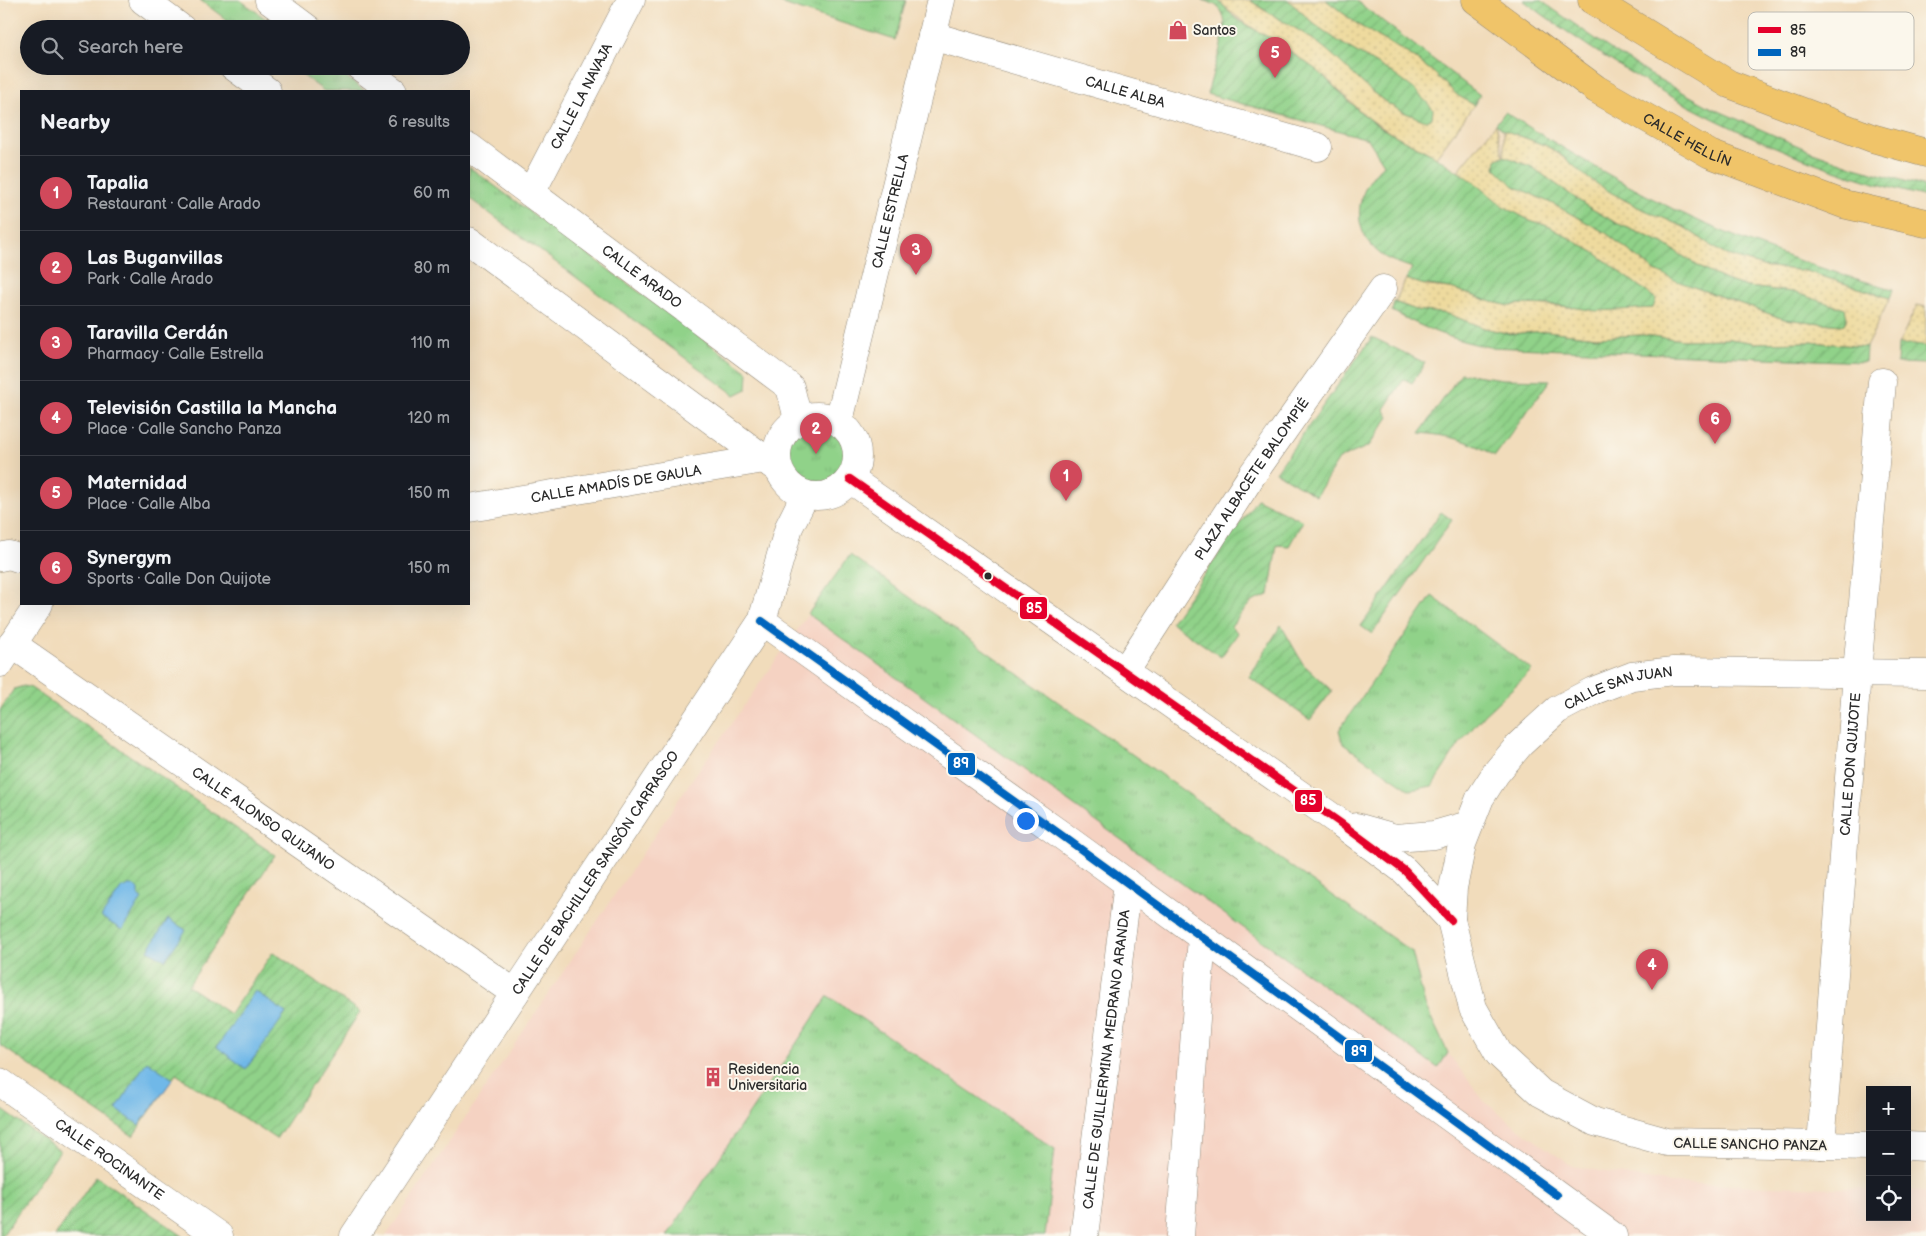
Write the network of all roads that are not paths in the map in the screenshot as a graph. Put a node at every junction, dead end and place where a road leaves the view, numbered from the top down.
1 (143, 0) edge
2 (631, 0) edge
3 (941, 0) edge
4 (1476, 0) edge
5 (1592, 0) edge
6 (271, 1) edge
7 (170, 20) edge
8 (296, 20) edge
9 (932, 36) junction
10 (245, 75) edge
11 (371, 75) edge
12 (265, 90) edge
13 (392, 90) edge
14 (1318, 147) dead end
15 (470, 148) edge
16 (1926, 153) edge
17 (531, 193) junction
18 (1926, 223) edge
19 (470, 242) edge
20 (1383, 289) dead end
21 (1882, 382) dead end
22 (798, 419) junction
23 (839, 421) junction
24 (771, 464) junction
25 (850, 479) junction
26 (804, 495) junction
27 (470, 508) edge
28 (0, 557) edge
29 (20, 559) edge
30 (38, 605) edge
31 (762, 621) junction
32 (6, 654) edge
33 (1125, 671) junction
34 (1858, 673) junction
35 (1926, 674) edge
36 (1339, 822) junction
37 (1469, 826) junction
38 (1128, 883) junction
39 (1451, 920) junction
40 (1202, 937) junction
41 (516, 993) junction
42 (0, 1082) edge
43 (1821, 1145) junction
44 (1866, 1146) edge
45 (1911, 1146) edge
46 (1926, 1147) edge
47 (219, 1236) edge
48 (354, 1236) edge
49 (1084, 1236) edge
50 (1180, 1236) edge
51 (1613, 1236) edge

1 - 7 street
2 - 17 street, CALLE LA NAVAJA
3 - 9 street, CALLE ESTRELLA
4 - 18 main road, CALLE HELLÍN
5 - 16 main road
6 - 8 street
9 - 14 street, CALLE ALBA
9 - 23 street, CALLE ESTRELLA
10 - 12 street
11 - 13 street
15 - 17 street, CALLE ARADO
17 - 22 street, CALLE ARADO
19 - 24 street
20 - 33 street, PLAZA ALBACETE BALOMPIÉ
21 - 34 street, CALLE DON QUIJOTE
22 - 23 street
22 - 24 street
23 - 25 street
24 - 26 street
24 - 27 street, CALLE AMADÍS DE GAULA
25 - 26 street
25 - 33 street
26 - 31 street, CALLE DE BACHILLER SANSÓN CARRASCO
28 - 29 street
30 - 32 street
31 - 38 street
31 - 41 street, CALLE DE BACHILLER SANSÓN CARRASCO
32 - 41 street, CALLE ALONSO QUIJANO
33 - 36 street
34 - 35 street, CALLE SAN JUAN
34 - 37 street, CALLE SAN JUAN
34 - 43 street, CALLE DON QUIJOTE
36 - 37 street
36 - 39 street
37 - 39 street, CALLE SAN JUAN
38 - 40 street
38 - 49 street, CALLE DE GUILLERMINA MEDRANO ARANDA
39 - 43 street, CALLE SANCHO PANZA
40 - 50 street
40 - 51 street
41 - 48 street, CALLE DE BACHILLER SANSÓN CARRASCO
42 - 47 street, CALLE ROCINANTE
43 - 44 street, CALLE SANCHO PANZA
45 - 46 street

